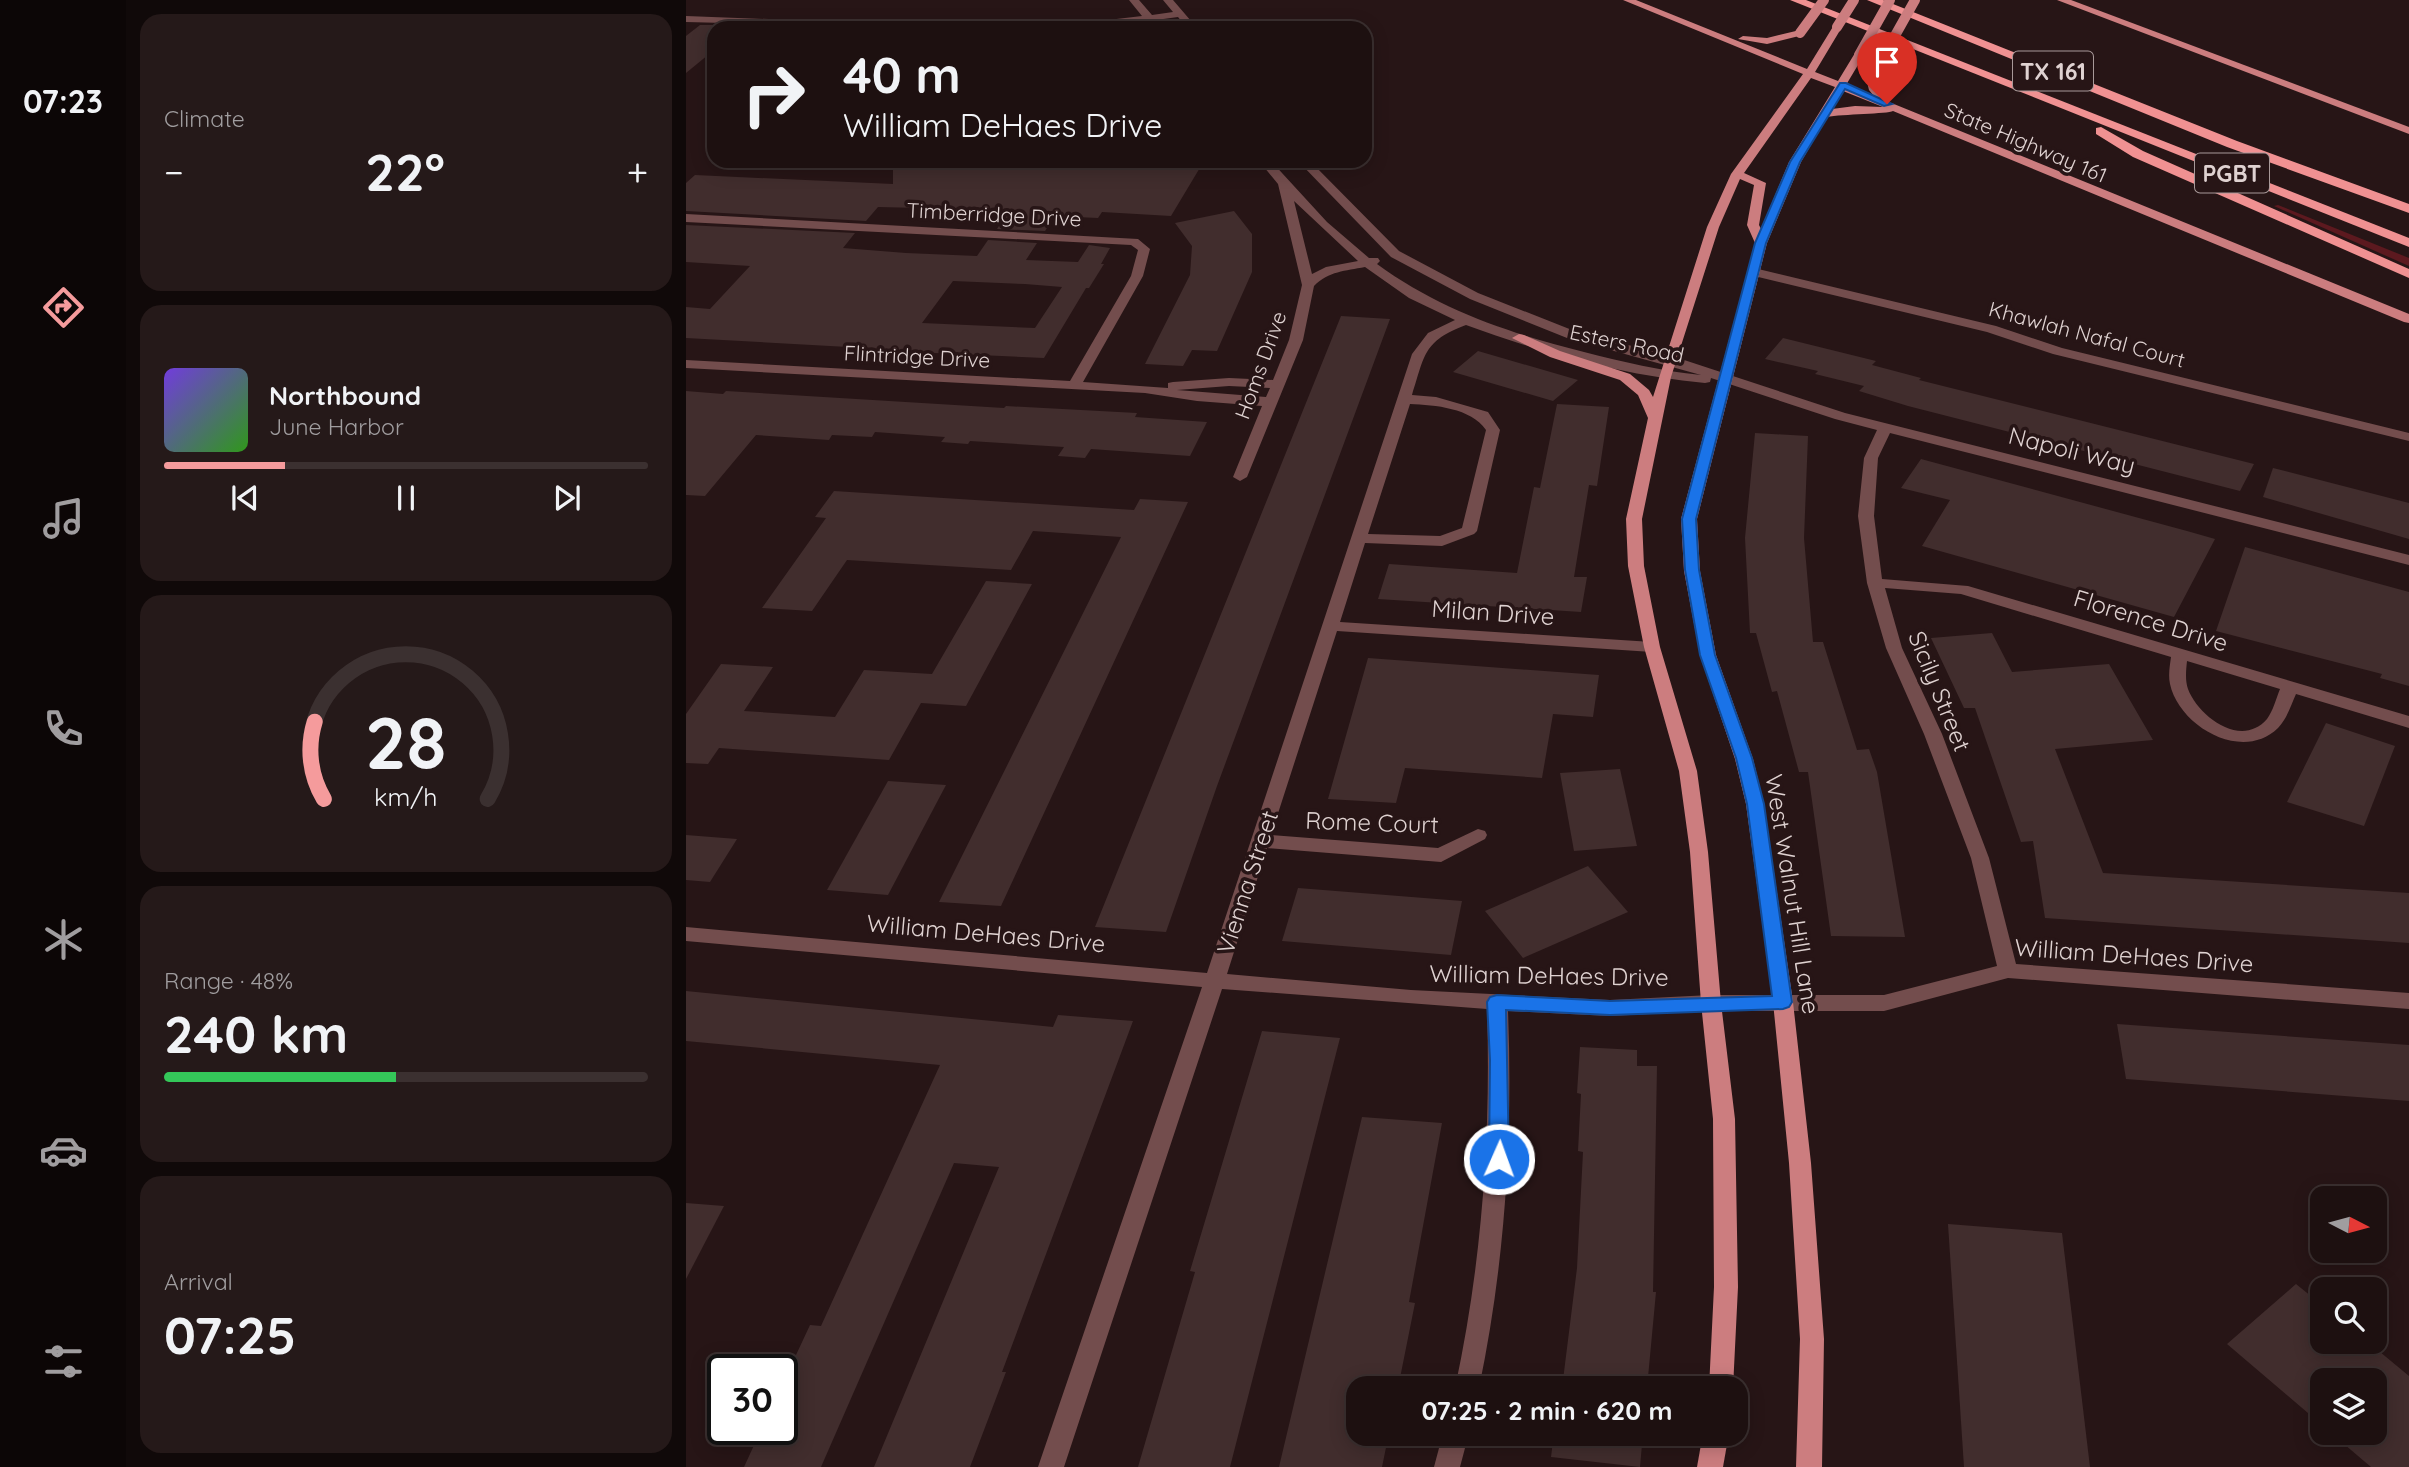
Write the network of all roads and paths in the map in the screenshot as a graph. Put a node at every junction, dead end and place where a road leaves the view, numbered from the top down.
1 (1134, 0) edge
2 (1168, 0) edge
3 (1628, 0) edge
4 (1796, 0) edge
5 (1824, 0) edge
6 (1854, 0) edge
7 (1873, 0) edge
8 (1890, 0) edge
9 (1914, 0) edge
10 (2062, 0) edge
11 (1180, 14) junction
12 (1149, 17) junction
13 (686, 19) edge
14 (740, 21) edge
15 (1118, 21) edge
16 (1152, 21) edge
17 (1186, 21) edge
18 (1722, 37) junction
19 (1810, 72) junction
20 (1843, 85) junction
21 (2054, 103) junction
22 (1887, 104) junction
23 (1911, 114) junction
24 (1822, 115) junction
25 (2409, 131) edge
26 (2232, 144) junction
27 (1271, 168) edge
28 (1311, 168) edge
29 (1737, 174) junction
30 (1284, 184) junction
31 (2409, 195) edge
32 (2409, 209) edge
33 (686, 218) edge
34 (1760, 243) junction
35 (2409, 243) edge
36 (1395, 254) junction
37 (1367, 264) junction
38 (1754, 271) junction
39 (2409, 274) edge
40 (1308, 285) junction
41 (2409, 319) edge
42 (1467, 320) junction
43 (1519, 338) junction
44 (686, 364) edge
45 (1667, 369) junction
46 (1726, 381) junction
47 (1279, 384) junction
48 (1074, 386) junction
49 (1145, 389) junction
50 (1404, 399) junction
51 (1271, 402) junction
52 (1654, 416) junction
53 (1886, 426) junction
54 (2409, 437) edge
55 (1240, 477) dead end
56 (1359, 538) junction
57 (2409, 560) edge
58 (1875, 583) junction
59 (1331, 625) junction
60 (1652, 647) junction
61 (2180, 654) junction
62 (2290, 687) junction
63 (2409, 722) edge
64 (1478, 835) dead end
65 (1261, 841) junction
66 (686, 934) edge
67 (2008, 971) junction
68 (1215, 980) junction
69 (2409, 1001) edge
70 (1497, 1002) junction
71 (1783, 1002) junction
72 (1711, 1003) junction
73 (1470, 1376) edge
74 (1722, 1376) edge
75 (1453, 1446) edge
76 (1714, 1446) edge
77 (1051, 1467) edge
78 (1447, 1467) edge
79 (1710, 1467) edge
80 (1809, 1467) edge

1 - 12 street
2 - 11 street
3 - 18 main road, State Highway 161
4 - 21 highway, TX 161
5 - 18 main road, bridge
6 - 19 main road, bridge
7 - 26 highway, TX 161
8 - 20 main road, West Walnut Hill Lane, bridge
9 - 22 main road, bridge
10 - 25 main road
11 - 12 street
11 - 17 street
12 - 15 street
12 - 16 street
13 - 14 street
18 - 19 main road, State Highway 161
19 - 20 main road, State Highway 161
19 - 29 main road
20 - 22 main road, State Highway 161
20 - 24 main road, West Walnut Hill Lane
21 - 35 highway, PGBT
21 - 39 highway
22 - 23 main road, State Highway 161
23 - 24 main road
23 - 41 main road, State Highway 161
24 - 34 main road, West Walnut Hill Lane
26 - 31 highway
26 - 32 highway, PGBT
27 - 30 street, Esters Road
28 - 36 street, Esters Road
29 - 34 main road
29 - 45 main road
30 - 37 street, Esters Road
30 - 40 street, Homs Drive
33 - 48 street, Timberridge Drive
34 - 38 main road, West Walnut Hill Lane
36 - 37 street
36 - 45 street, Esters Road
37 - 40 street
37 - 42 street, Esters Road
38 - 46 main road, West Walnut Hill Lane
38 - 54 street, Khawlah Nafal Court
40 - 47 street, Homs Drive
42 - 43 street, Esters Road
42 - 50 street, Vienna Street
43 - 45 street, Esters Road
43 - 52 main road
44 - 48 street, Flintridge Drive
45 - 46 street, Esters Road
45 - 52 main road
46 - 53 street, Napoli Way
46 - 71 main road, West Walnut Hill Lane
47 - 49 street, Flintridge Drive
47 - 51 street, Homs Drive
48 - 49 street, Flintridge Drive
49 - 51 street, Flintridge Drive
50 - 56 street, Vienna Street
50 - 56 street
51 - 55 street, Homs Drive
52 - 60 main road
53 - 57 street, Napoli Way
53 - 58 street, Sicily Street
56 - 59 street, Vienna Street
58 - 61 street, Florence Drive
58 - 67 street, Sicily Street
59 - 60 street, Milan Drive
59 - 65 street, Vienna Street
60 - 72 main road
61 - 62 street, Florence Drive
61 - 62 street
62 - 63 street, Florence Drive
64 - 65 street, Rome Court
65 - 68 street, Vienna Street
66 - 68 street, William DeHaes Drive
67 - 69 street, William DeHaes Drive
67 - 71 street, William DeHaes Drive
68 - 70 street, William DeHaes Drive
68 - 77 street, Vienna Street
70 - 72 street, William DeHaes Drive
70 - 73 street
71 - 72 street, William DeHaes Drive
71 - 80 main road, West Walnut Hill Lane
72 - 74 main road
75 - 78 street
76 - 79 main road

